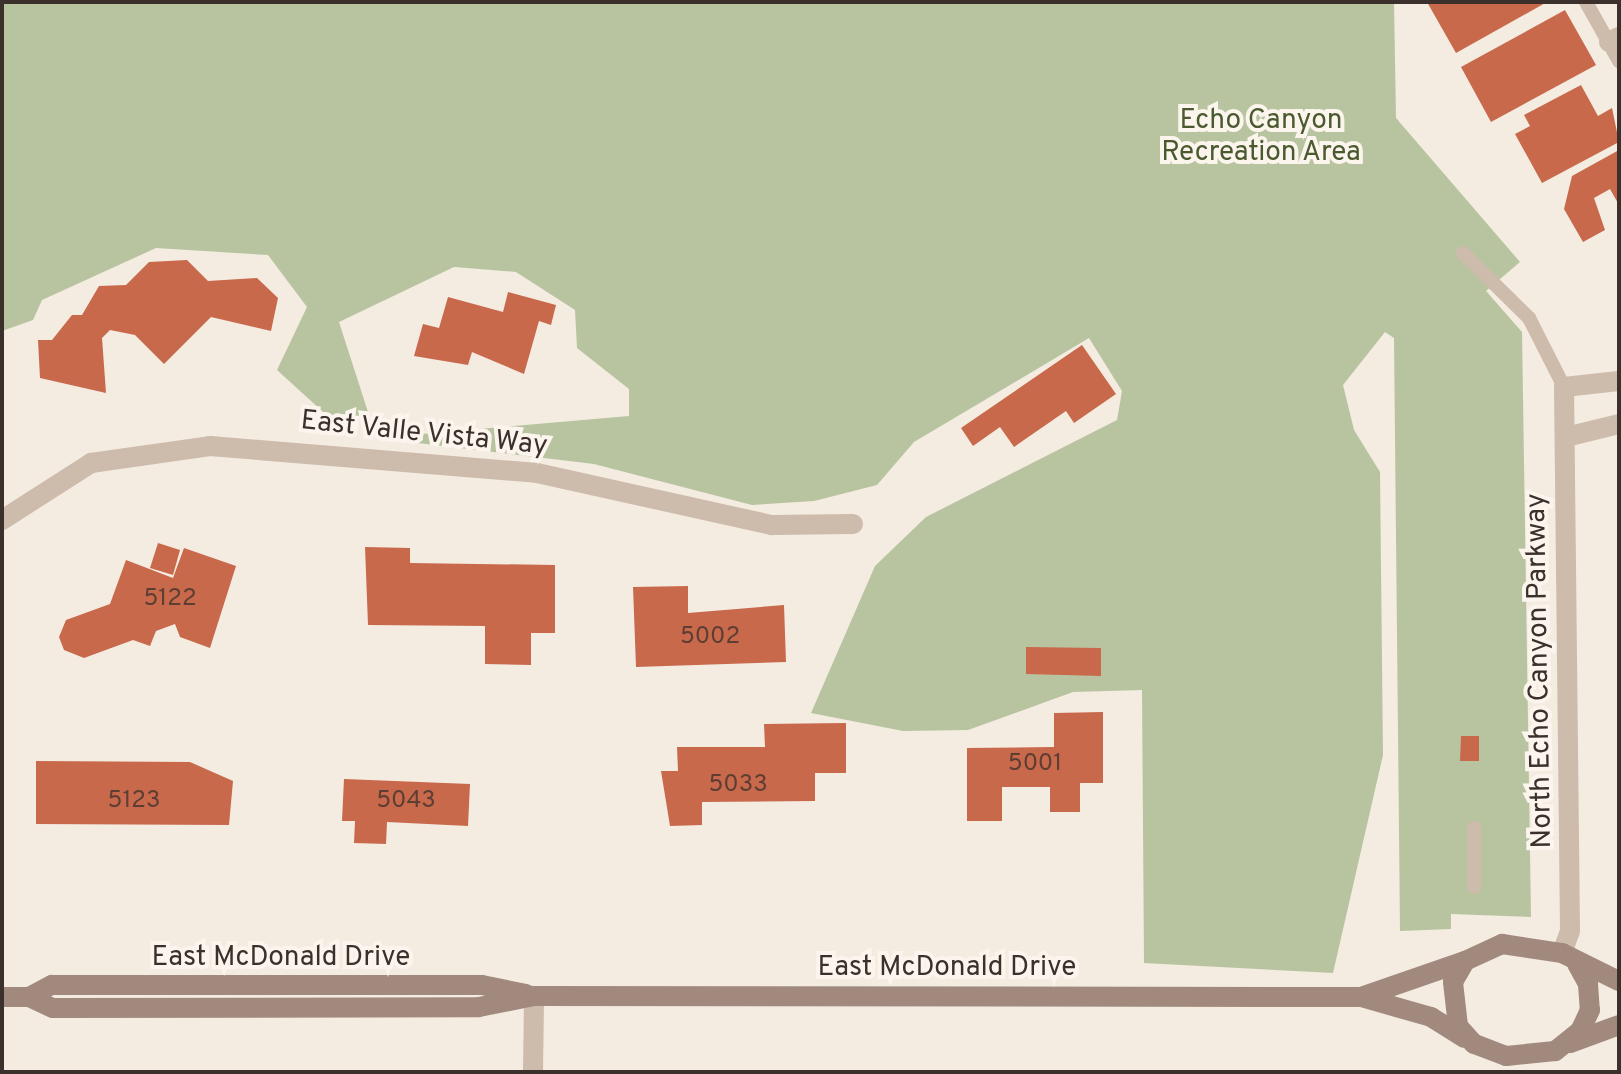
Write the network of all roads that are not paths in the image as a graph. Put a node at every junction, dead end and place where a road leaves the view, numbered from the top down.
1 (1586, 2) edge
2 (1614, 39) edge
3 (1619, 61) edge
4 (1463, 253) dead end
5 (1619, 381) edge
6 (1564, 387) junction
7 (1619, 424) edge
8 (1566, 437) junction
9 (2, 520) edge
10 (853, 524) dead end
11 (1474, 828) dead end
12 (1474, 887) dead end
13 (1570, 958) junction
14 (1465, 961) junction
15 (1619, 981) edge
16 (321, 987) junction
17 (534, 996) junction
18 (2, 997) edge
19 (29, 997) junction
20 (1361, 997) junction
21 (320, 1008) junction
22 (1619, 1025) edge
23 (1474, 1044) junction
24 (1569, 1044) junction
25 (533, 1072) edge

1 - 2 lane
2 - 3 lane
4 - 6 lane
5 - 6 street
6 - 8 street, North Echo Canyon Parkway
7 - 8 street
8 - 13 street, North Echo Canyon Parkway
9 - 10 street, East Valle Vista Way
11 - 12 lane
13 - 14 street, East McDonald Drive
13 - 15 street, East McDonald Drive
13 - 24 street
14 - 20 street, East McDonald Drive
14 - 23 street
16 - 17 street, East McDonald Drive
16 - 19 street, East McDonald Drive
16 - 21 street
17 - 20 street, East McDonald Drive
17 - 21 street, East McDonald Drive
17 - 25 street
18 - 19 street, East McDonald Drive
19 - 21 street, East McDonald Drive
20 - 23 street, East McDonald Drive
22 - 24 street, East McDonald Drive
23 - 24 street, East McDonald Drive

